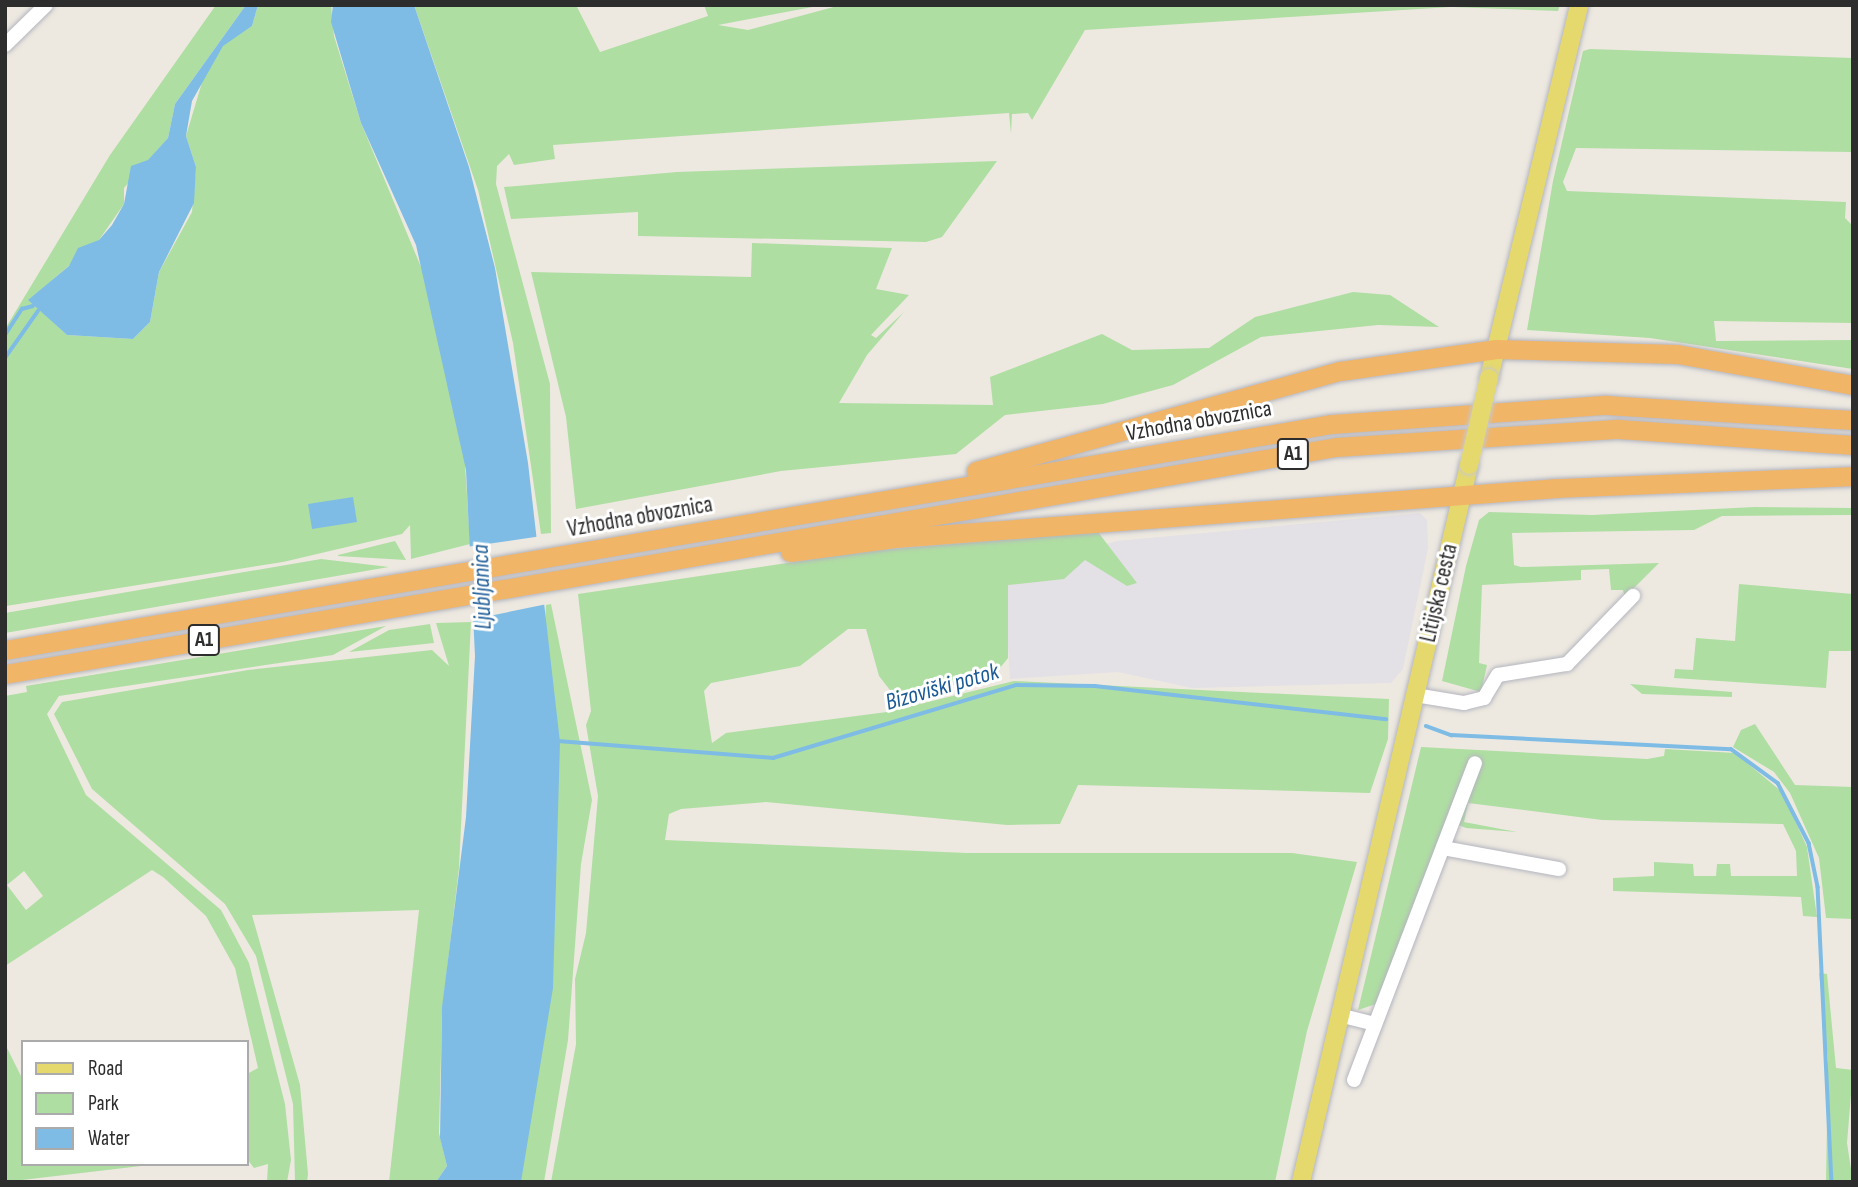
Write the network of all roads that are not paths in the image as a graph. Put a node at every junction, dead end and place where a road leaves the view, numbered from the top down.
1 (46, 5) edge
2 (1579, 5) edge
3 (5, 45) edge
4 (1496, 349) junction
5 (1853, 385) edge
6 (1853, 421) edge
7 (1853, 444) edge
8 (1853, 476) edge
9 (1462, 498) junction
10 (876, 501) junction
11 (740, 549) junction
12 (1633, 596) dead end
13 (5, 650) edge
14 (5, 674) edge
15 (1415, 695) junction
16 (1475, 763) dead end
17 (1443, 848) junction
18 (1559, 869) dead end
19 (1339, 1015) junction
20 (1375, 1024) junction
21 (1354, 1080) dead end
22 (1301, 1182) edge

1 - 3 street
2 - 4 main road, Litijska cesta
4 - 5 highway
4 - 9 main road, Litijska cesta, bridge
4 - 10 highway
6 - 10 highway, Vzhodna obvoznica / A1
7 - 11 highway, Vzhodna obvoznica / A1
8 - 9 highway
9 - 11 highway
9 - 15 main road, Litijska cesta
10 - 13 highway, Vzhodna obvoznica / A1
11 - 14 highway, Vzhodna obvoznica / A1
12 - 15 street
15 - 19 main road, Litijska cesta
16 - 17 street
17 - 18 street
17 - 20 street
19 - 20 street
19 - 22 main road, Litijska cesta
20 - 21 street

